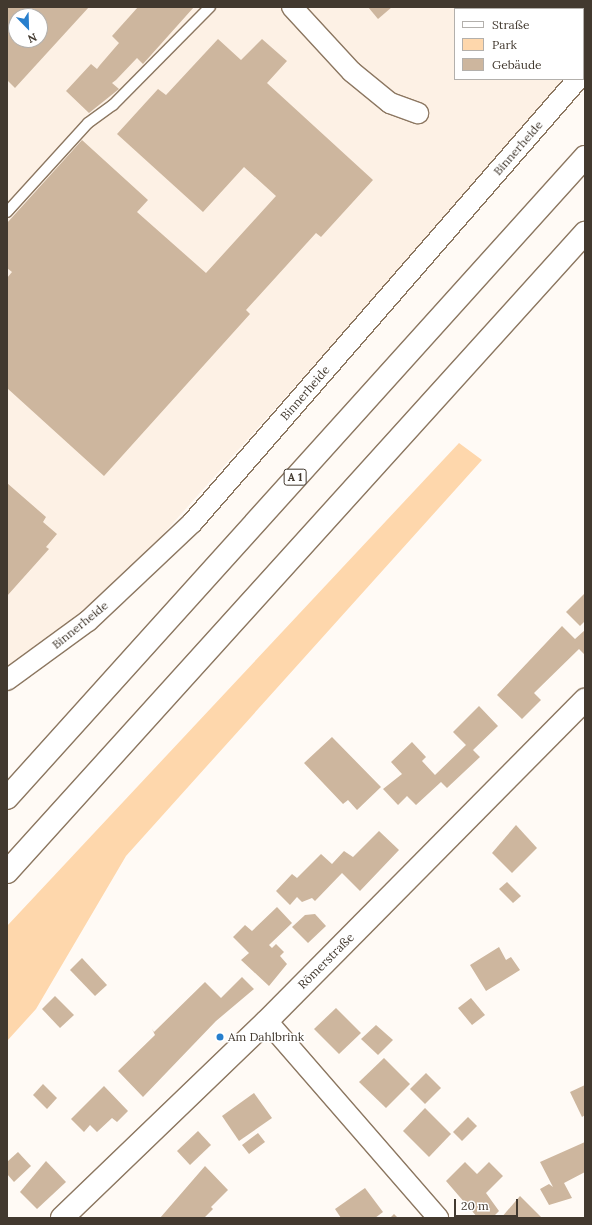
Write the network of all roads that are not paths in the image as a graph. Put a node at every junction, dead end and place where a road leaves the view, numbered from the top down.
1 (210, 7) edge
2 (292, 7) edge
3 (577, 80) edge
4 (418, 113) dead end
5 (585, 157) edge
6 (7, 212) edge
7 (585, 233) edge
8 (7, 680) edge
9 (585, 700) edge
10 (7, 798) edge
11 (7, 872) edge
12 (267, 1021) junction
13 (62, 1218) edge
14 (438, 1218) edge

1 - 6 lane
2 - 4 street
3 - 8 street, Binnerheide
5 - 10 main road, A 1
7 - 11 main road
9 - 12 main road, Römerstraße
12 - 13 main road, Römerstraße
12 - 14 street

